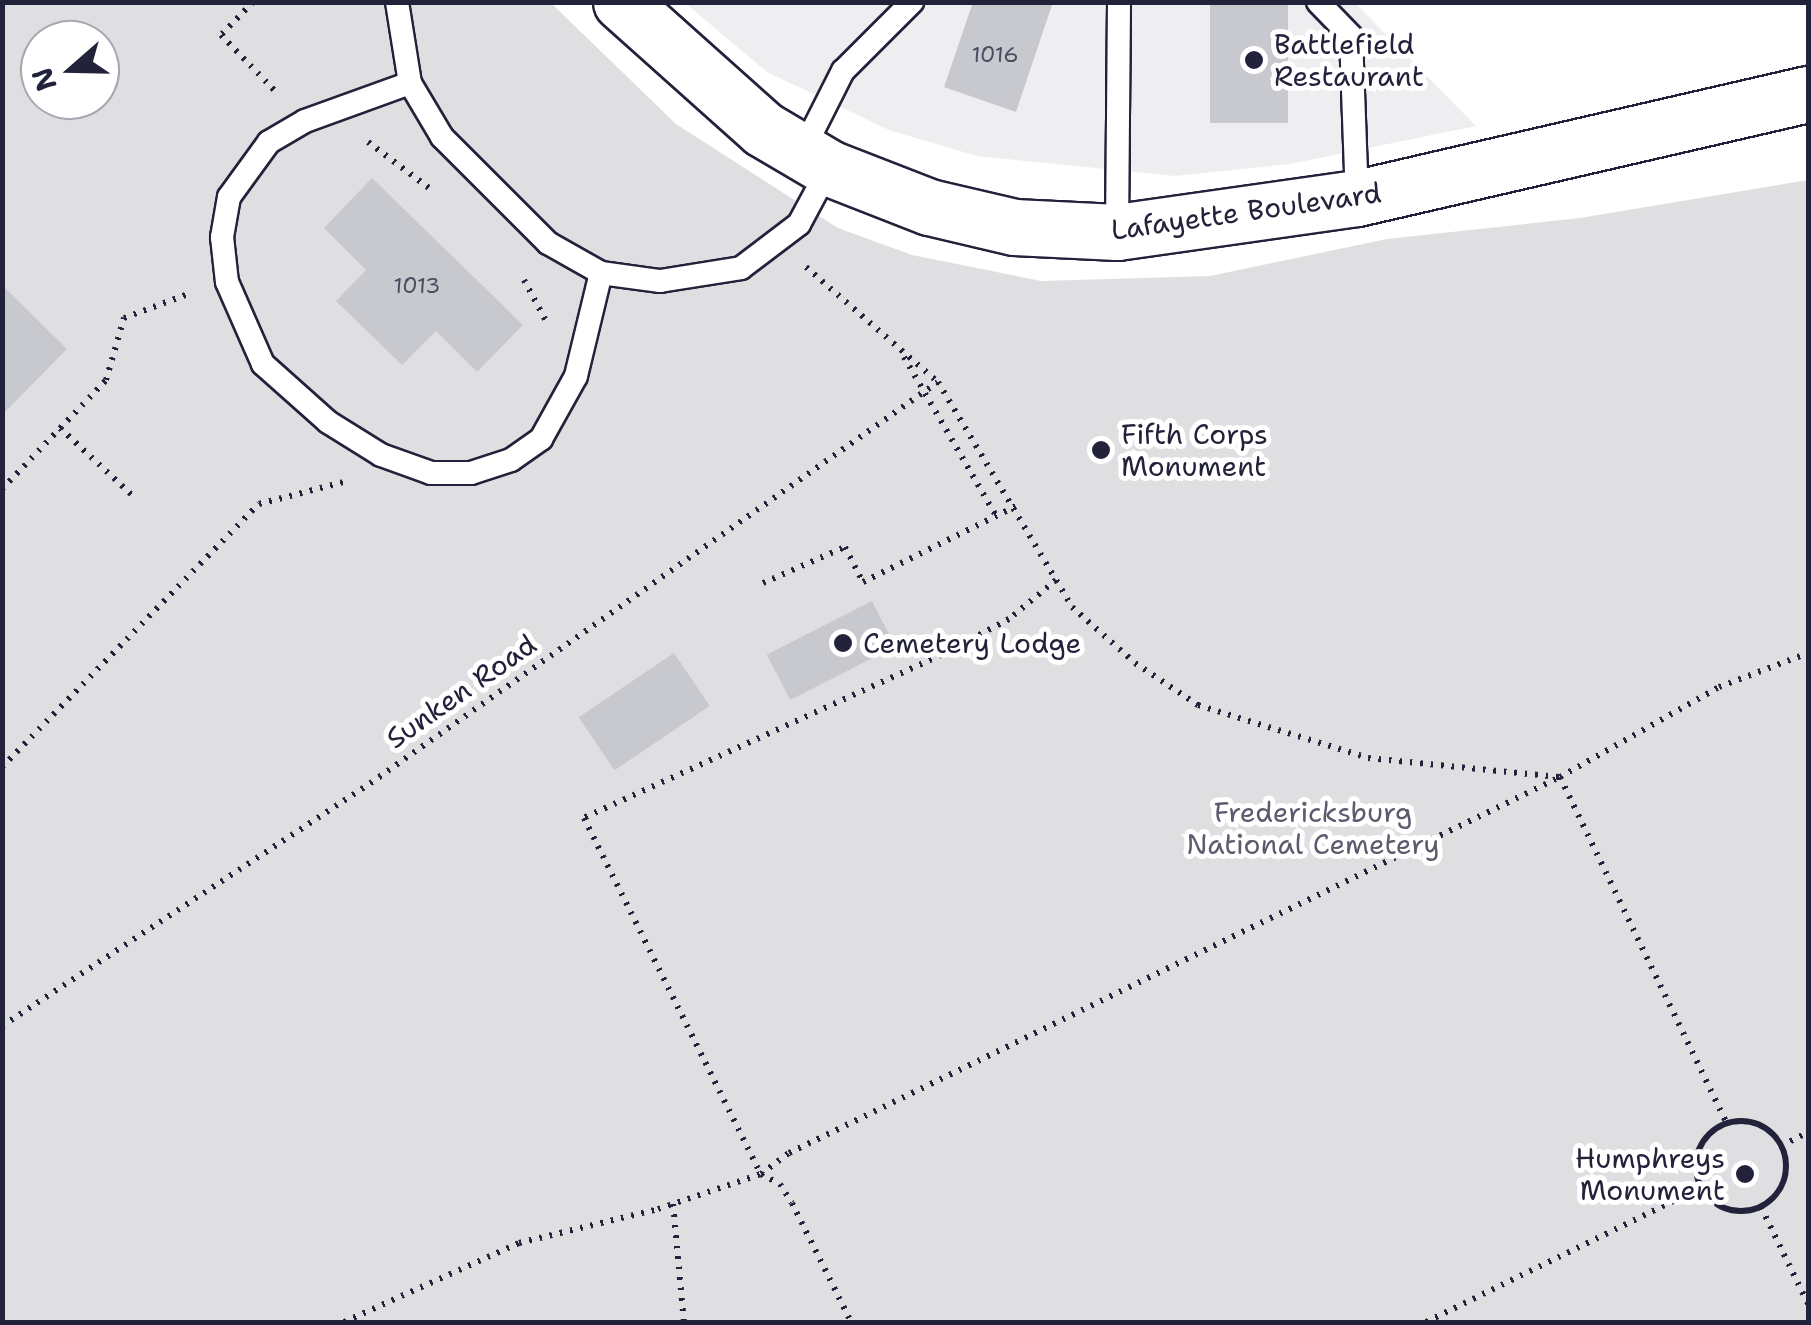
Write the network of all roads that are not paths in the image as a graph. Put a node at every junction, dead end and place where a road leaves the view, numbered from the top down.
1 (397, 2) edge
2 (622, 2) edge
3 (912, 2) edge
4 (1119, 2) edge
5 (1318, 2) edge
6 (410, 83) junction
7 (1808, 94) edge
8 (816, 160) junction
9 (1357, 198) junction
10 (1117, 232) junction
11 (601, 273) junction

1 - 6 lane
2 - 8 main road, Lafayette Boulevard
3 - 8 lane
4 - 10 lane
5 - 9 lane
6 - 11 lane
6 - 11 lane
7 - 9 main road, Lafayette Boulevard
8 - 10 main road, Lafayette Boulevard
8 - 11 lane
9 - 10 main road, Lafayette Boulevard

